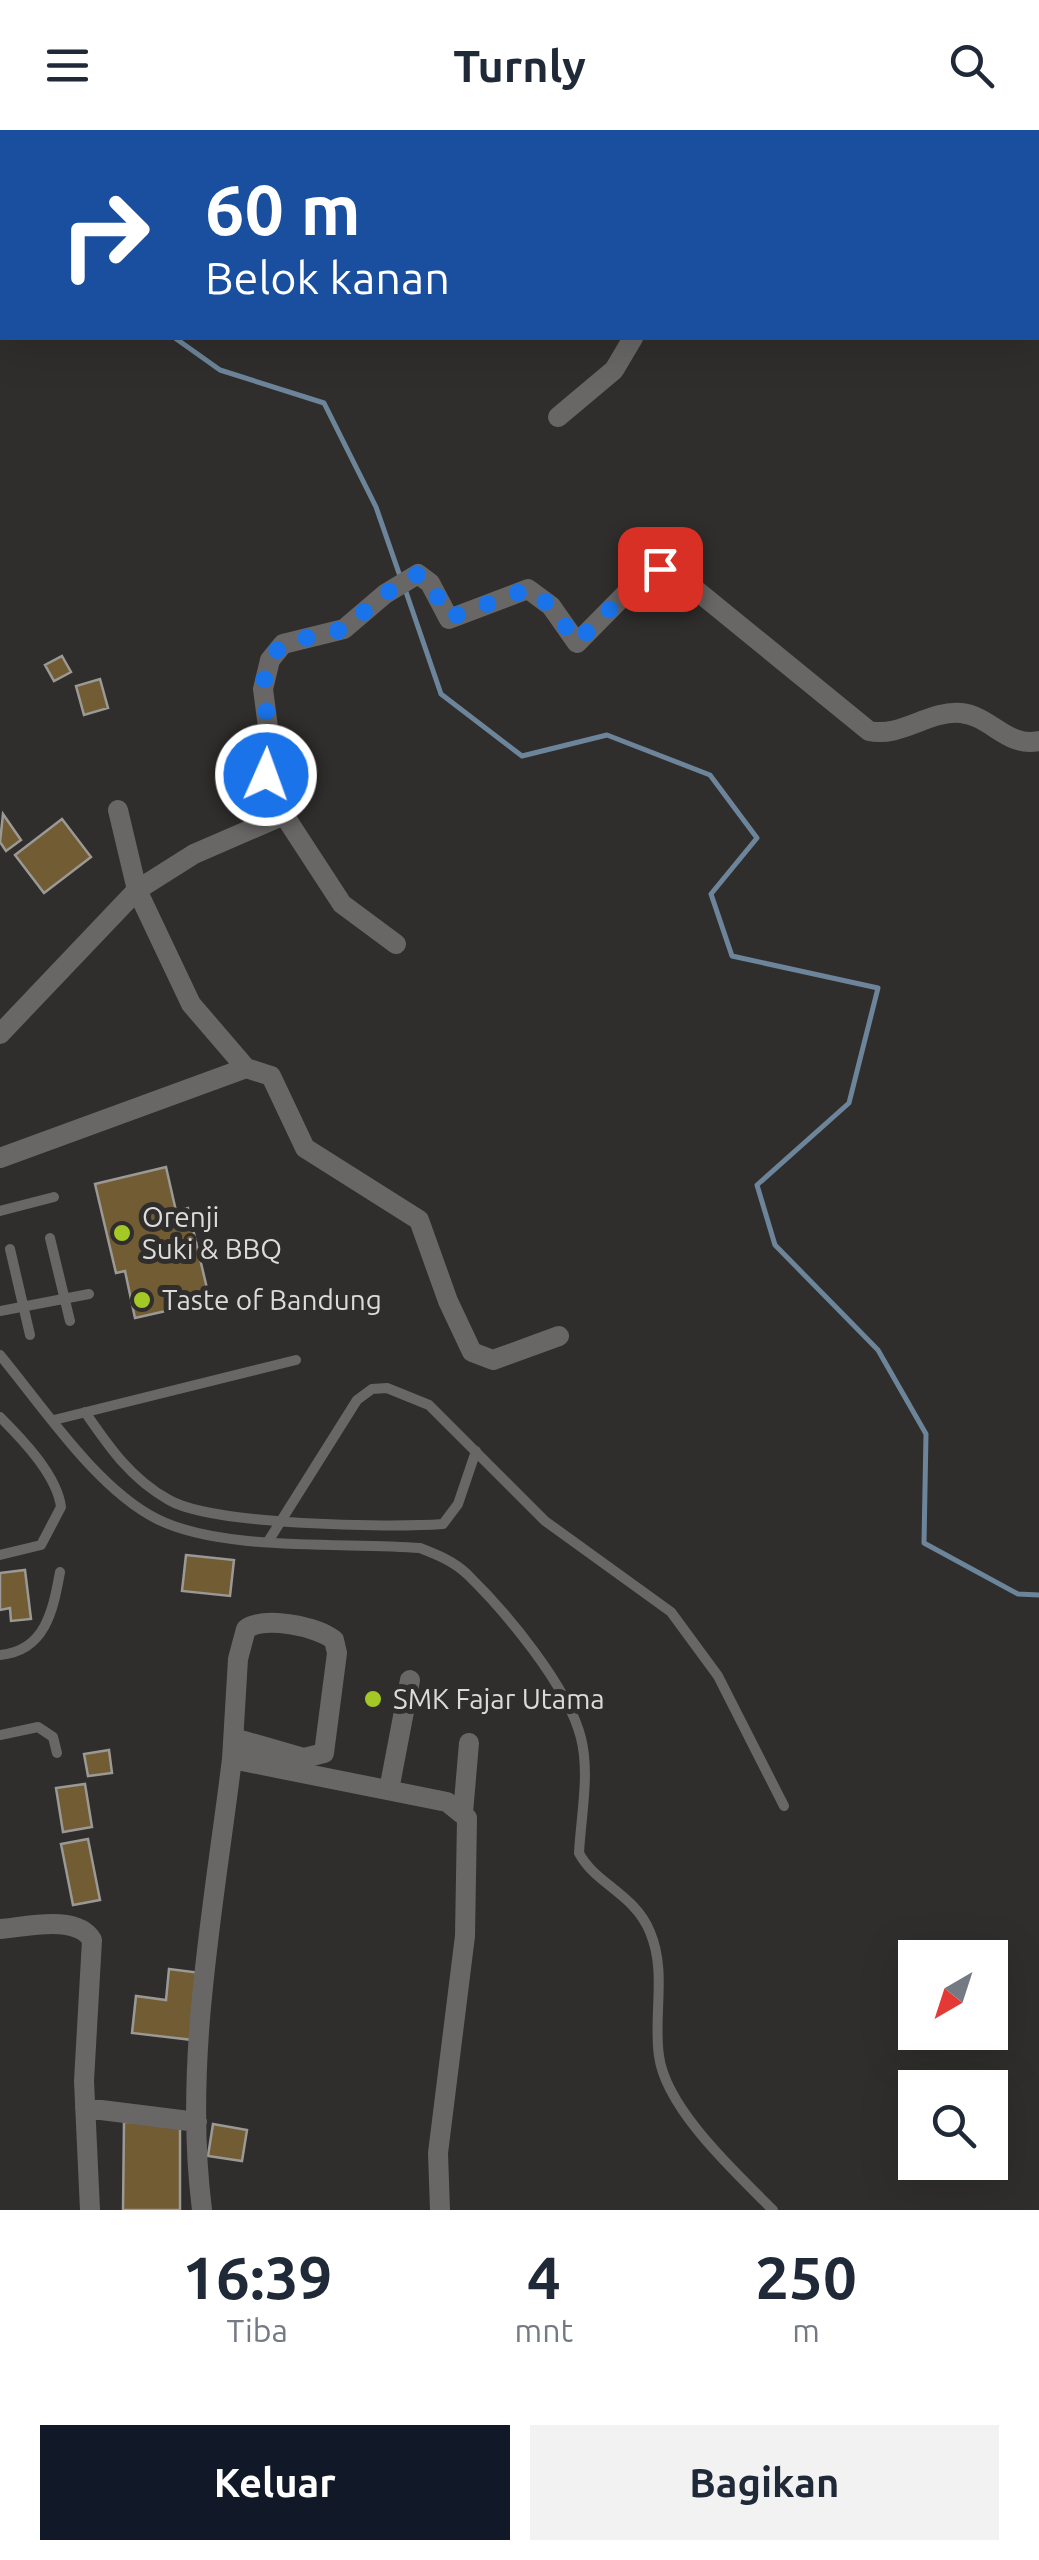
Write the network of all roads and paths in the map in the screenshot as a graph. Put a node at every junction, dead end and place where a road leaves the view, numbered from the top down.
1 (631, 340) edge
2 (558, 417) dead end
3 (1039, 741) edge
4 (118, 810) dead end
5 (284, 815) junction
6 (137, 890) junction
7 (396, 944) dead end
8 (0, 1034) edge
9 (246, 1068) junction
10 (0, 1158) edge
11 (54, 1197) dead end
12 (0, 1211) edge
13 (50, 1238) dead end
14 (10, 1249) dead end
15 (89, 1294) dead end
16 (66, 1298) junction
17 (26, 1306) junction
18 (0, 1312) edge
19 (70, 1321) dead end
20 (30, 1335) dead end
21 (559, 1336) dead end
22 (0, 1355) edge
23 (296, 1360) dead end
24 (85, 1412) junction
25 (0, 1417) edge
26 (54, 1420) junction
27 (476, 1451) junction
28 (281, 1520) junction
29 (269, 1540) junction
30 (0, 1555) edge
31 (60, 1572) dead end
32 (0, 1656) edge
33 (410, 1680) dead end
34 (0, 1735) edge
35 (468, 1743) dead end
36 (233, 1748) junction
37 (57, 1753) dead end
38 (390, 1790) junction
39 (784, 1806) dead end
40 (463, 1813) junction
41 (0, 1929) edge
42 (84, 2108) junction
43 (197, 2122) junction
44 (90, 2210) edge
45 (202, 2210) edge
46 (440, 2210) edge
47 (772, 2210) edge

1 - 2 street
3 - 5 street
4 - 6 street
5 - 6 street
5 - 7 street
6 - 8 street
6 - 9 street
9 - 10 street
9 - 21 street
11 - 12 lane
13 - 16 lane
14 - 17 lane
15 - 16 lane
16 - 17 lane
16 - 19 lane
17 - 18 lane
17 - 20 lane
22 - 26 lane
23 - 24 lane
24 - 26 lane
24 - 28 lane
25 - 30 lane
26 - 29 lane
27 - 28 lane
27 - 28 lane
27 - 39 lane
28 - 29 lane
29 - 47 lane
31 - 32 lane
33 - 38 street
34 - 37 lane
35 - 40 street
36 - 36 street
36 - 38 street
36 - 43 street
38 - 40 street
40 - 46 street
41 - 42 street
42 - 43 street
42 - 44 street
43 - 45 street

